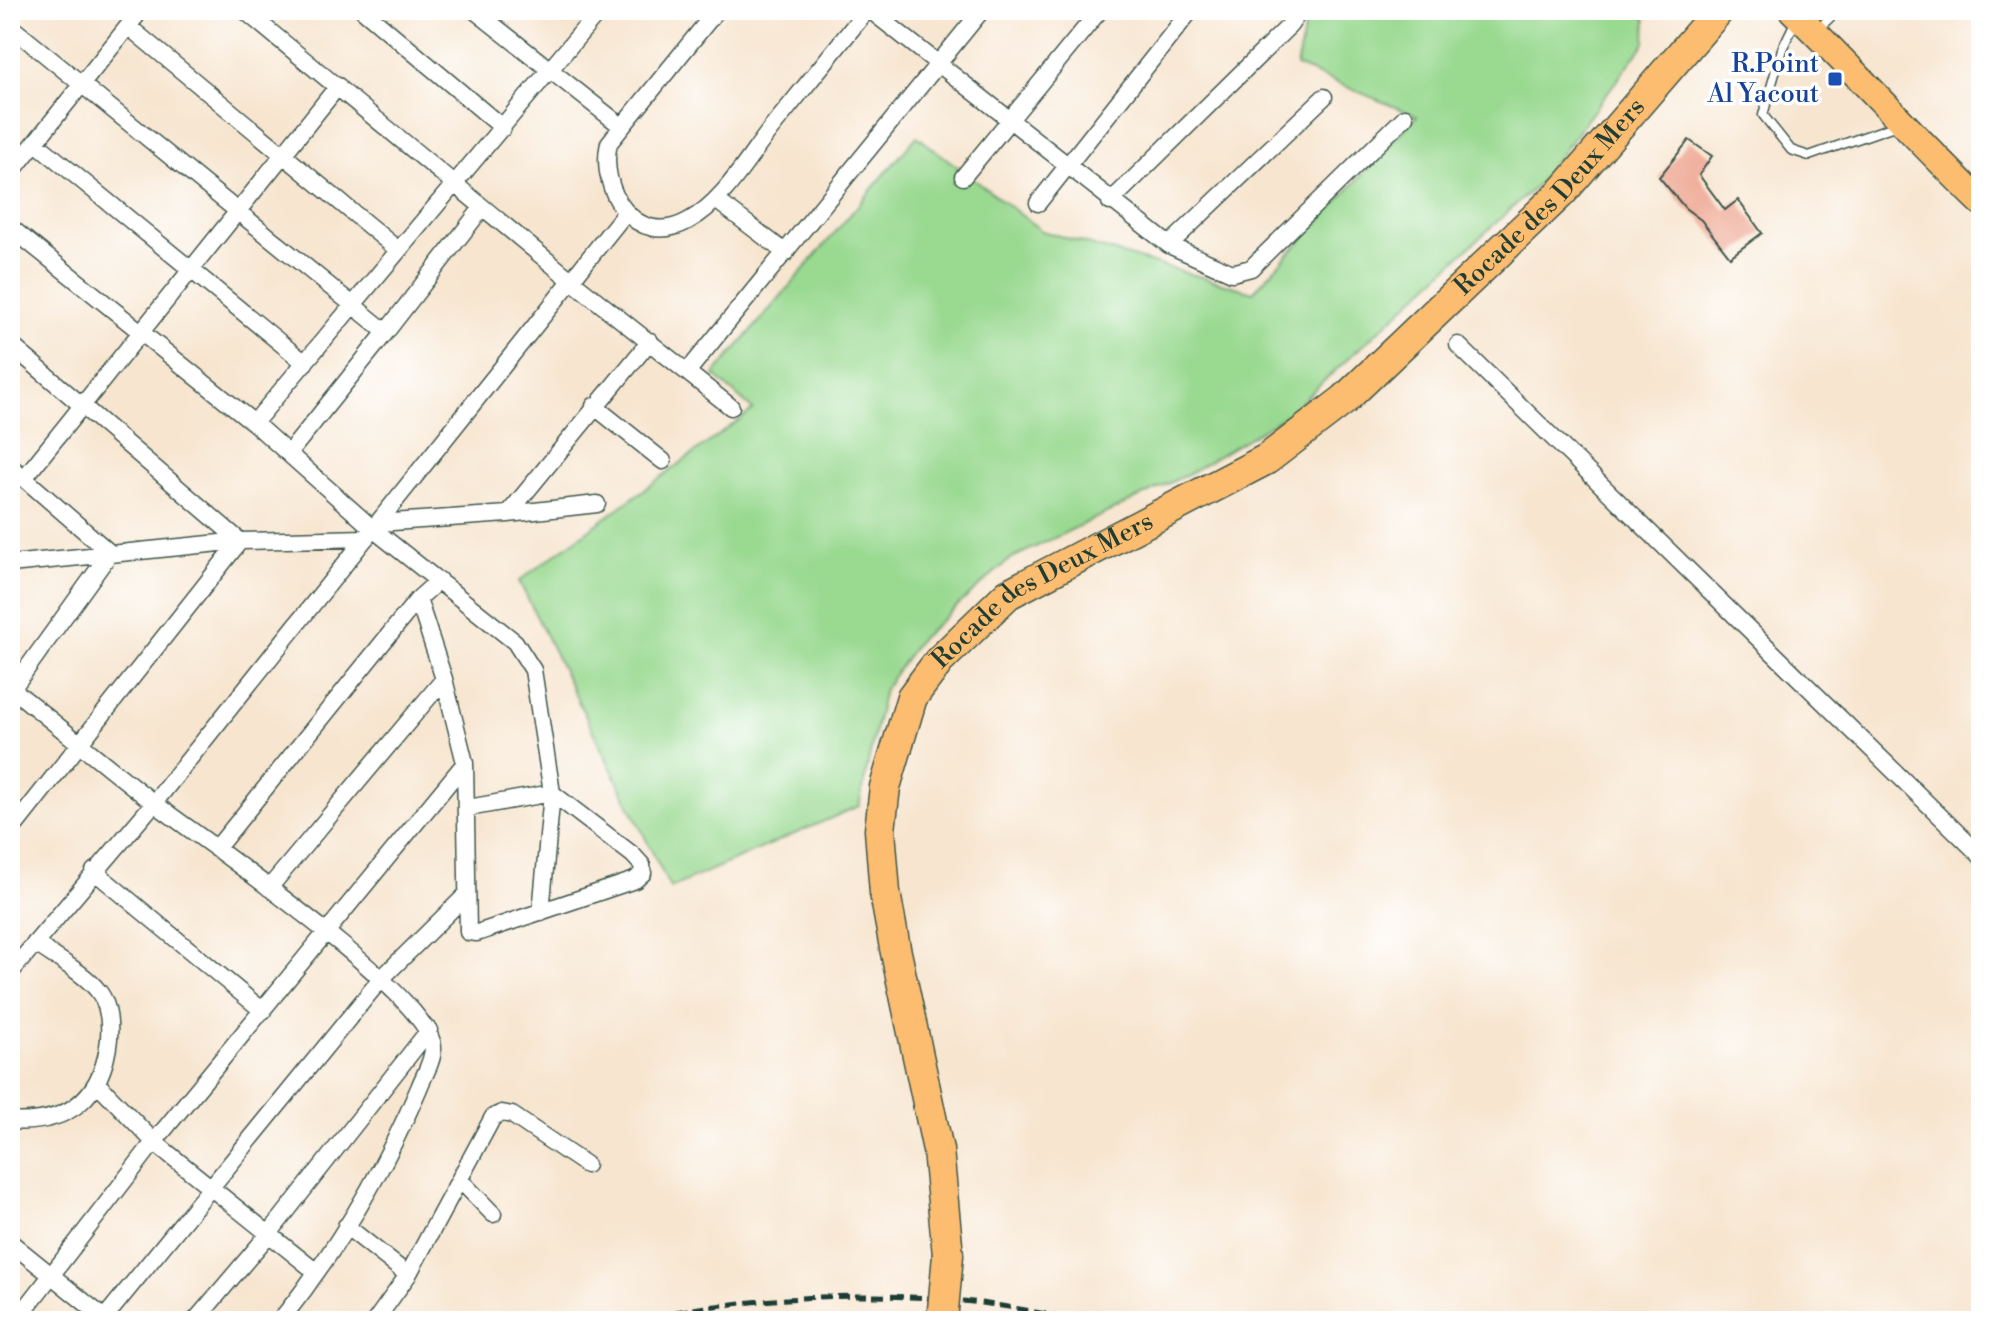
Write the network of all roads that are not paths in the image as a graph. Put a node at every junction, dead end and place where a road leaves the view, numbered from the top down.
1 (141, 10) edge
2 (244, 10) edge
3 (363, 10) edge
4 (474, 10) edge
5 (600, 10) edge
6 (717, 10) edge
7 (868, 10) edge
8 (982, 10) edge
9 (1100, 10) edge
10 (1191, 10) edge
11 (1690, 10) edge
12 (1719, 10) edge
13 (1838, 10) edge
14 (1296, 11) edge
15 (1796, 17) edge
16 (10, 26) edge
17 (129, 27) junction
18 (938, 65) junction
19 (550, 72) junction
20 (1657, 80) junction
21 (85, 84) junction
22 (338, 86) junction
23 (1324, 97) dead end
24 (1405, 117) dead end
25 (1008, 121) junction
26 (1901, 123) junction
27 (620, 125) junction
28 (503, 128) junction
29 (36, 143) junction
30 (284, 152) junction
31 (1067, 165) junction
32 (10, 174) edge
33 (963, 177) dead end
34 (456, 184) junction
35 (716, 200) junction
36 (1110, 202) junction
37 (1981, 202) edge
38 (1038, 203) dead end
39 (482, 208) junction
40 (238, 212) junction
41 (626, 212) junction
42 (10, 227) edge
43 (1169, 245) junction
44 (398, 250) junction
45 (786, 253) junction
46 (191, 270) junction
47 (572, 281) junction
48 (351, 303) junction
49 (386, 332) junction
50 (140, 333) junction
51 (650, 341) junction
52 (10, 344) edge
53 (1458, 345) dead end
54 (305, 363) junction
55 (688, 371) junction
56 (83, 405) junction
57 (594, 406) junction
58 (731, 407) dead end
59 (254, 423) junction
60 (289, 453) junction
61 (663, 461) dead end
62 (10, 466) edge
63 (25, 477) junction
64 (597, 504) dead end
65 (508, 514) junction
66 (372, 530) junction
67 (240, 541) junction
68 (110, 553) junction
69 (10, 564) edge
70 (439, 580) junction
71 (418, 599) junction
72 (30, 665) junction
73 (10, 668) edge
74 (444, 679) junction
75 (11, 691) edge
76 (80, 743) junction
77 (465, 763) junction
78 (552, 793) junction
79 (154, 803) junction
80 (468, 808) junction
81 (10, 832) edge
82 (216, 849) junction
83 (1981, 856) edge
84 (94, 871) junction
85 (269, 888) junction
86 (466, 895) junction
87 (541, 912) junction
88 (327, 933) junction
89 (35, 943) junction
90 (10, 973) edge
91 (380, 980) junction
92 (263, 1011) junction
93 (429, 1030) junction
94 (98, 1084) junction
95 (10, 1121) edge
96 (154, 1142) junction
97 (586, 1165) dead end
98 (460, 1180) junction
99 (211, 1187) junction
100 (493, 1214) dead end
101 (346, 1226) junction
102 (268, 1235) junction
103 (10, 1242) edge
104 (315, 1271) junction
105 (51, 1274) junction
106 (408, 1275) junction
107 (105, 1320) edge
108 (16, 1321) edge
109 (195, 1321) edge
110 (280, 1321) edge
111 (375, 1321) edge
112 (942, 1321) edge

1 - 17 street
2 - 22 street
3 - 28 street
4 - 19 street
5 - 19 street
6 - 27 street
7 - 18 street
7 - 35 street
8 - 18 street
9 - 25 street
10 - 31 street
11 - 20 highway, Rocade des Deux Mers
12 - 20 highway, Rocade des Deux Mers
13 - 15 lane
14 - 36 street
15 - 26 main road
15 - 26 lane
16 - 21 street
17 - 21 street
17 - 30 street
18 - 25 street
18 - 45 street
19 - 27 street
19 - 28 street
20 - 112 highway, Rocade des Deux Mers, bridge
21 - 29 street
21 - 40 street
22 - 30 street
22 - 34 street
23 - 43 street
24 - 43 street
25 - 31 street
25 - 33 street
26 - 37 main road
27 - 41 street
28 - 34 street
29 - 32 street
29 - 46 street
30 - 40 street
30 - 44 street
31 - 36 street
31 - 38 street
34 - 39 street
34 - 44 street
35 - 41 street
35 - 45 street
36 - 43 street
39 - 47 street
39 - 49 street
40 - 46 street
40 - 48 street
41 - 47 street
42 - 50 street
44 - 48 street
45 - 55 street
46 - 50 street
46 - 54 street
47 - 51 street
47 - 66 street
48 - 49 street
48 - 54 street
49 - 60 street
50 - 56 street
50 - 59 street
51 - 55 street
51 - 57 street
52 - 56 street
53 - 83 street
54 - 59 street
55 - 58 street
56 - 63 street
56 - 67 street
57 - 61 street
57 - 65 street
59 - 60 street
60 - 66 street
62 - 63 street
63 - 68 street
64 - 65 street
65 - 66 street
66 - 67 street
66 - 70 street
66 - 79 street
67 - 68 street
67 - 76 street
68 - 69 street
68 - 72 street
70 - 71 street
70 - 78 street
71 - 74 street
71 - 82 street
72 - 73 street
72 - 75 street
74 - 77 street
74 - 85 street
75 - 76 street
76 - 79 street
76 - 81 street
77 - 80 street
77 - 88 street
78 - 80 street
78 - 87 street
78 - 87 street
79 - 82 street
79 - 84 street
80 - 86 street
82 - 85 street
84 - 89 street
84 - 92 street
85 - 88 street
86 - 87 street
86 - 91 street
88 - 91 street
88 - 92 street
89 - 90 street
89 - 94 street
91 - 93 street
91 - 99 street
92 - 96 street
93 - 101 street
93 - 102 street
94 - 95 street
94 - 96 street
96 - 99 street
96 - 105 street
97 - 98 street
98 - 100 street
98 - 106 street
99 - 102 street
99 - 107 street
101 - 104 street
101 - 106 street
102 - 104 street
102 - 109 street
103 - 105 street
104 - 110 street
105 - 107 street
105 - 108 street
106 - 111 street

